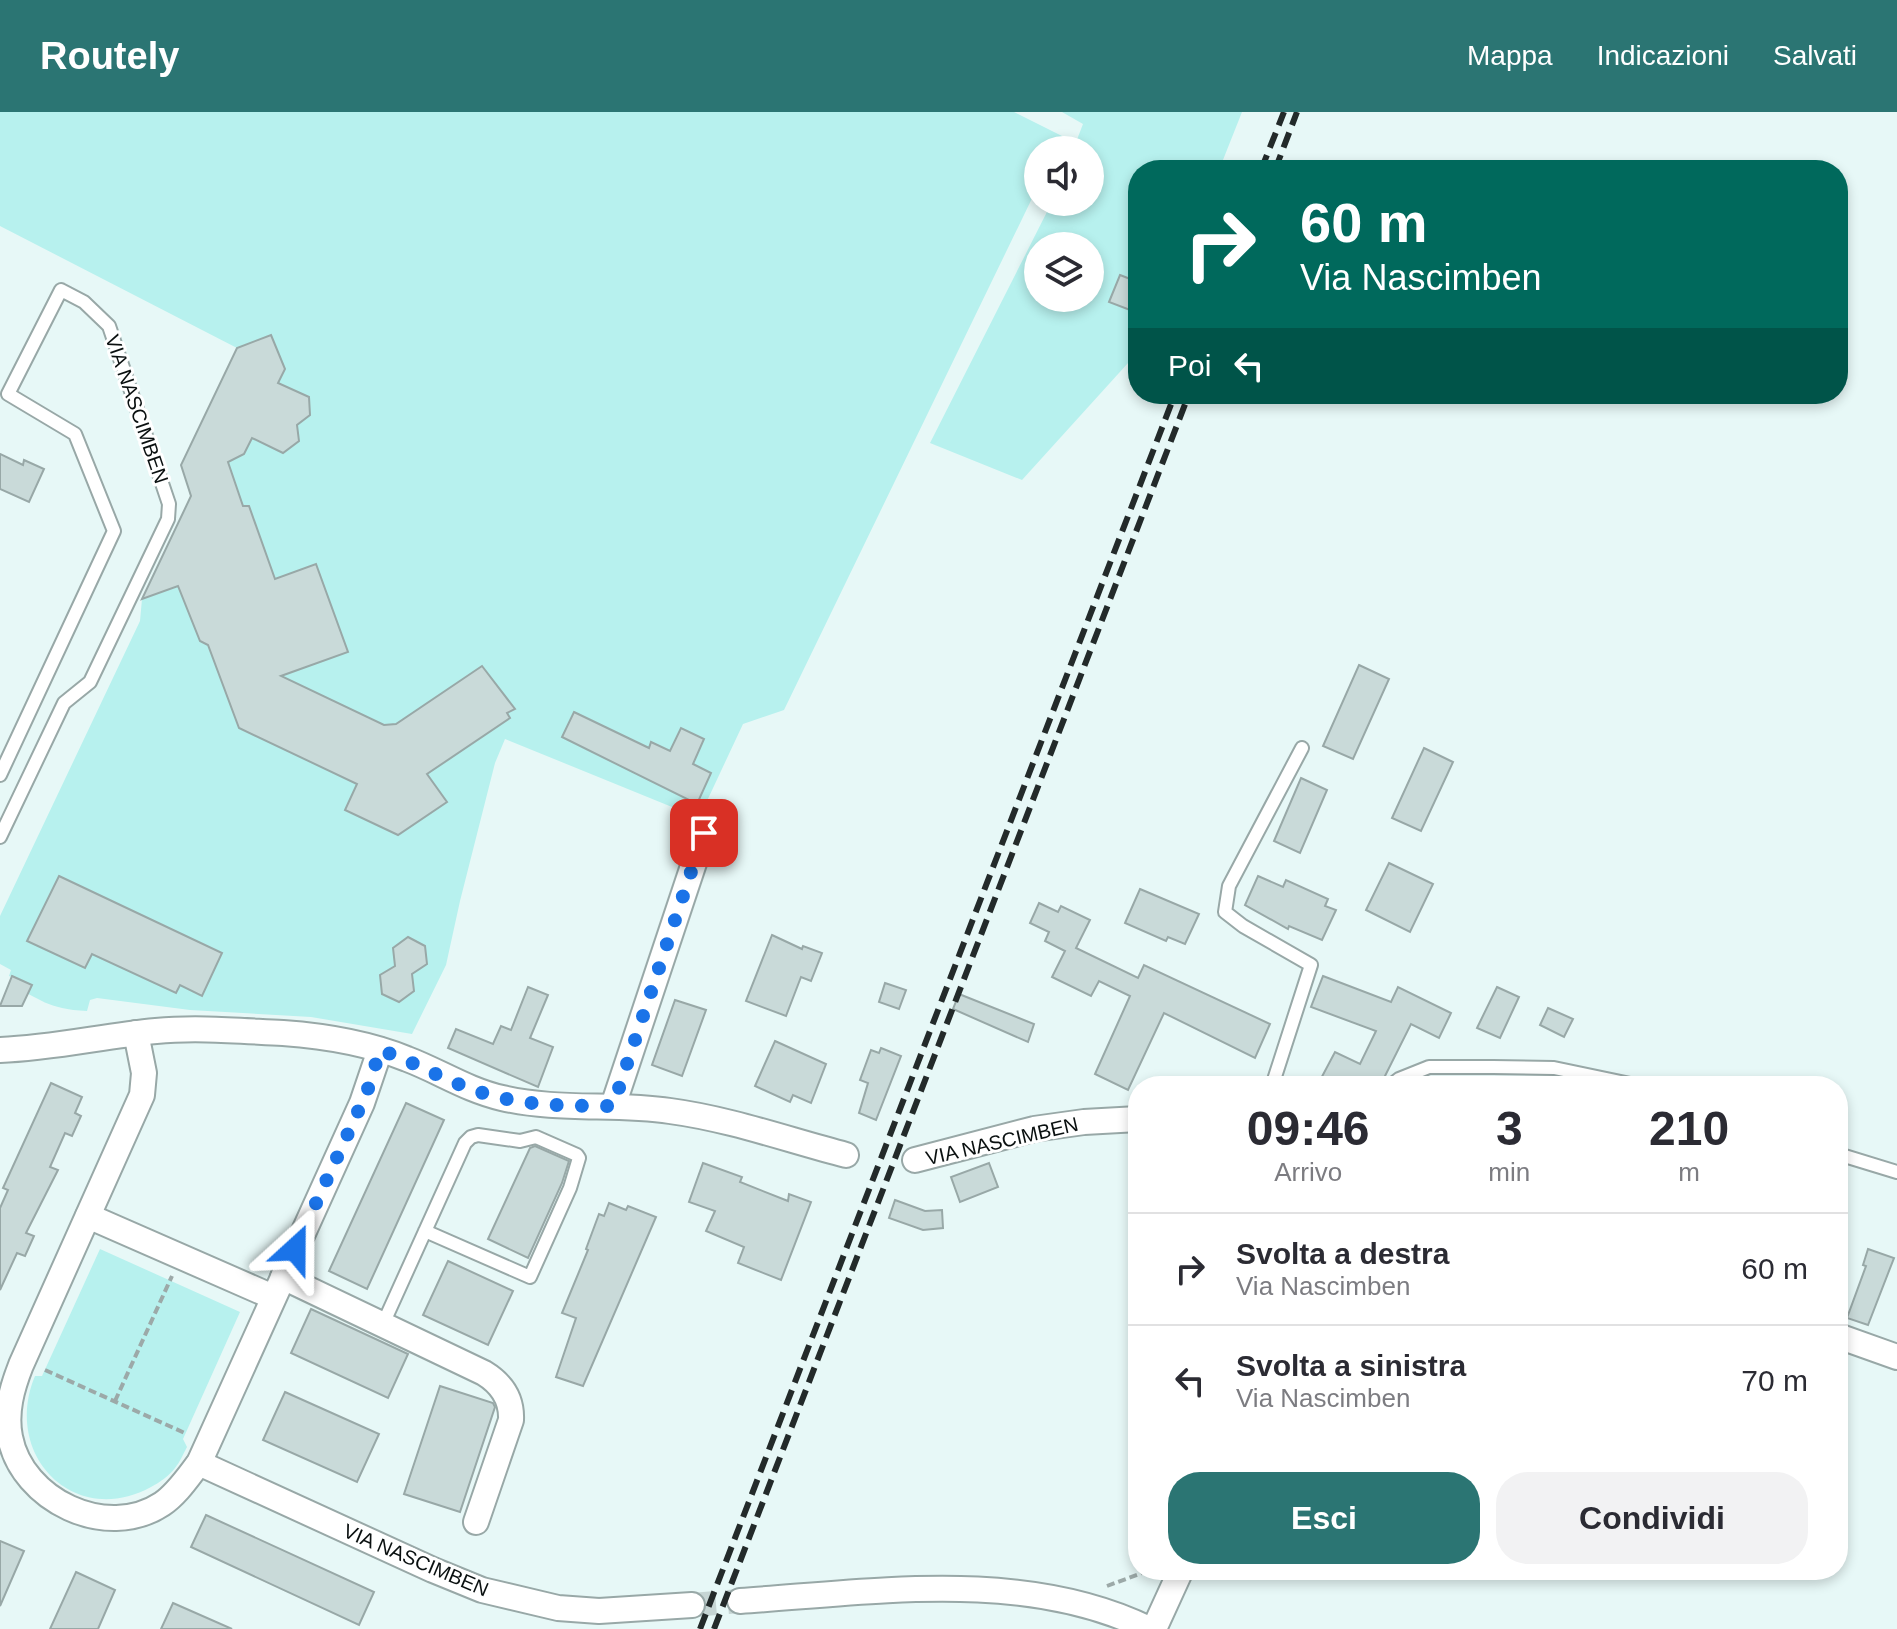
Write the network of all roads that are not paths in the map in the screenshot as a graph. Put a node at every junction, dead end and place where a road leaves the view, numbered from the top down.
1 (1302, 748) dead end
2 (0, 775) edge
3 (704, 833) dead end
4 (0, 837) edge
5 (136, 1033) junction
6 (0, 1050) edge
7 (380, 1050) junction
8 (1275, 1076) edge
9 (1406, 1076) edge
10 (1592, 1076) edge
11 (613, 1106) junction
12 (1128, 1120) edge
13 (846, 1155) dead end
14 (1848, 1157) edge
15 (915, 1160) dead end
16 (1897, 1172) edge
17 (88, 1216) junction
18 (425, 1231) junction
19 (278, 1287) junction
20 (383, 1324) junction
21 (1848, 1340) edge
22 (1897, 1357) edge
23 (199, 1463) junction
24 (476, 1522) dead end
25 (1176, 1580) edge
26 (740, 1601) tunnel mouth
27 (692, 1605) tunnel mouth
28 (1152, 1629) edge

1 - 8 lane
2 - 4 lane, VIA NASCIMBEN
3 - 11 street
5 - 6 street
5 - 7 street
5 - 17 street
7 - 11 street
7 - 19 street
9 - 10 lane
11 - 13 street
12 - 15 street, VIA NASCIMBEN
14 - 16 lane
17 - 19 street
17 - 23 street
18 - 18 lane
18 - 20 lane
19 - 20 street
19 - 23 street
20 - 24 street
21 - 22 street
23 - 27 street, VIA NASCIMBEN
25 - 28 street
26 - 28 street

